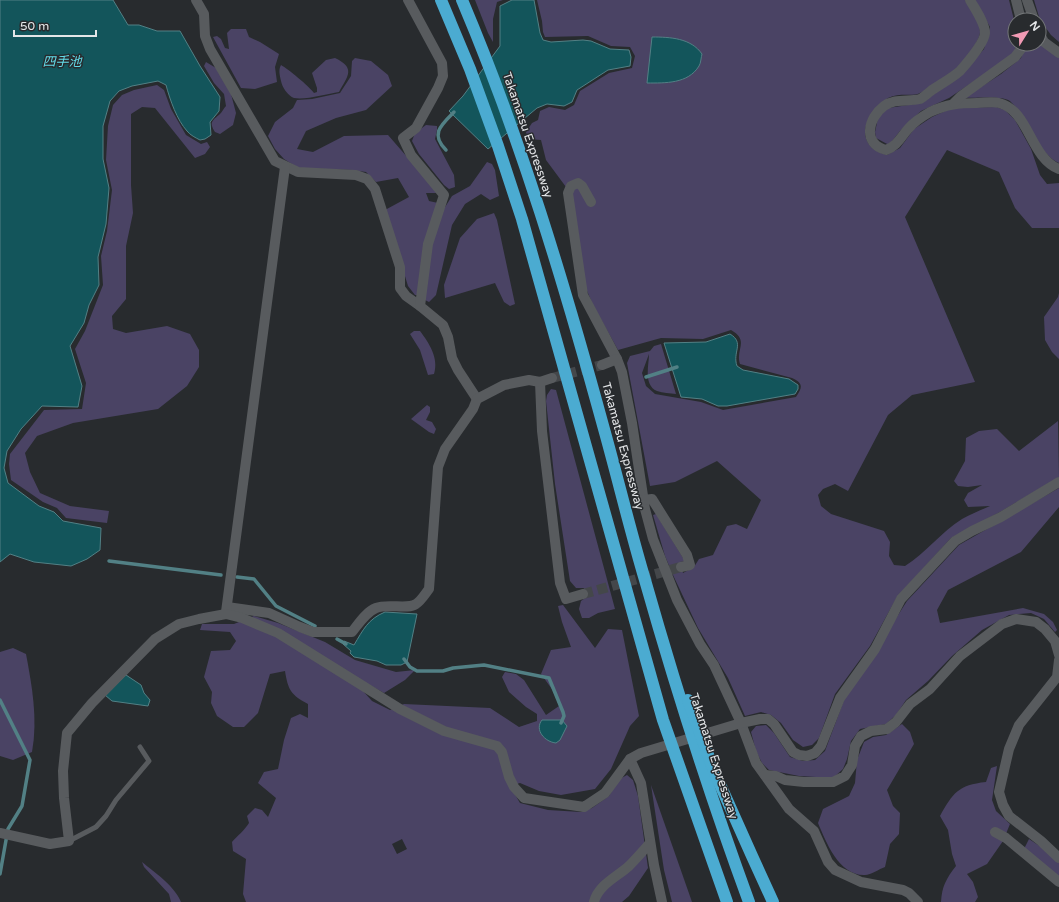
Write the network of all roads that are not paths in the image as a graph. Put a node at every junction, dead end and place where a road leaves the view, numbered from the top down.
1 (196, 0) edge
2 (408, 0) edge
3 (441, 0) edge
4 (462, 0) edge
5 (970, 0) edge
6 (1016, 0) edge
7 (1027, 0) edge
8 (1019, 12) edge
9 (1031, 12) edge
10 (1047, 44) edge
11 (1019, 52) edge
12 (1059, 53) edge
13 (954, 103) junction
14 (285, 167) junction
15 (1059, 169) edge
16 (591, 202) dead end
17 (420, 306) junction
18 (617, 359) junction
19 (602, 365) tunnel mouth
20 (552, 378) tunnel mouth
21 (540, 382) junction
22 (477, 399) junction
23 (1059, 482) edge
24 (644, 500) junction
25 (681, 567) dead end
26 (644, 579) junction
27 (582, 594) tunnel mouth
28 (226, 611) junction
29 (1059, 655) edge
30 (1059, 660) edge
31 (663, 720) junction
32 (741, 722) junction
33 (140, 747) dead end
34 (630, 759) junction
35 (765, 775) junction
36 (995, 832) dead end
37 (5, 834) edge
38 (69, 842) junction
39 (650, 843) junction
40 (1059, 858) edge
41 (1059, 882) edge
42 (594, 902) edge
43 (662, 902) edge
44 (717, 902) edge
45 (727, 902) edge
46 (749, 902) edge
47 (774, 902) edge
48 (918, 902) edge

1 - 14 street
2 - 17 street
3 - 31 highway
4 - 26 highway, Takamatsu Expressway
5 - 13 street
6 - 8 street
7 - 9 street
10 - 12 street
11 - 13 street
13 - 15 street
14 - 17 street
14 - 28 street
16 - 18 street
17 - 22 street
18 - 19 street
18 - 24 street
20 - 21 street
21 - 22 street
21 - 27 street
22 - 28 street
23 - 32 street
24 - 25 street
24 - 32 street
26 - 46 highway, Takamatsu Expressway
26 - 47 highway
28 - 34 street
28 - 38 street
29 - 35 street
30 - 40 street
31 - 44 highway
31 - 45 highway
32 - 34 street
32 - 35 street
33 - 38 lane
34 - 39 street
35 - 48 street
36 - 41 street
37 - 38 street
39 - 42 street
39 - 43 street

